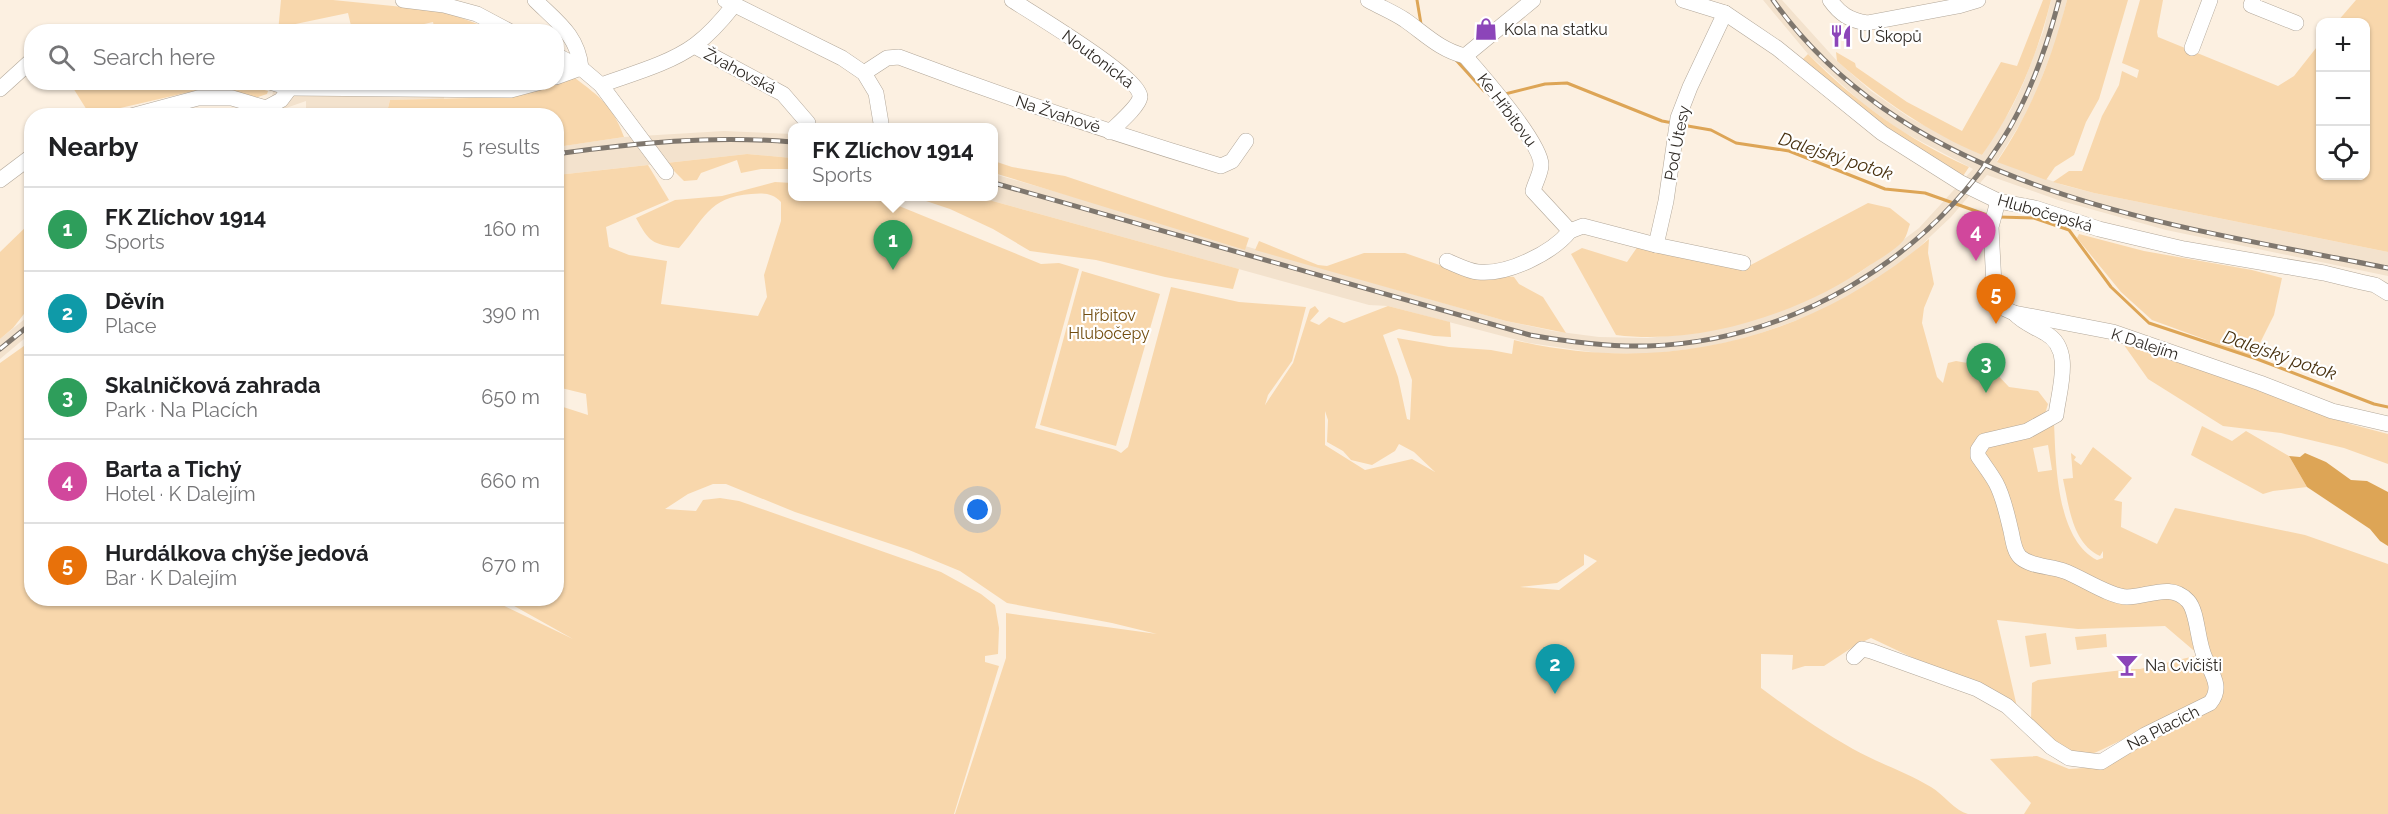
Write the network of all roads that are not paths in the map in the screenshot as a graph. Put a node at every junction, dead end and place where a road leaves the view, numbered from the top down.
1 (403, 0) edge
2 (535, 0) edge
3 (1012, 0) edge
4 (1368, 0) edge
5 (1533, 0) edge
6 (1683, 0) edge
7 (1830, 0) edge
8 (1978, 0) edge
9 (2210, 0) edge
10 (730, 2) edge
11 (2247, 2) edge
12 (1725, 13) junction
13 (496, 24) edge
14 (559, 24) edge
15 (2296, 24) dead end
16 (564, 29) edge
17 (694, 46) junction
18 (2192, 48) dead end
19 (1465, 56) junction
20 (564, 59) edge
21 (24, 67) edge
22 (581, 68) junction
23 (864, 73) junction
24 (564, 74) edge
25 (601, 85) junction
26 (0, 89) edge
27 (288, 90) edge
28 (161, 108) edge
29 (266, 108) edge
30 (266, 108) edge
31 (808, 123) dead end
32 (881, 123) dead end
33 (1110, 132) junction
34 (1245, 141) dead end
35 (24, 162) edge
36 (666, 172) dead end
37 (0, 180) edge
38 (1997, 207) junction
39 (1570, 231) junction
40 (1656, 245) junction
41 (1447, 261) dead end
42 (1743, 263) dead end
43 (2388, 293) edge
44 (2014, 313) junction
45 (2071, 324) junction
46 (2057, 342) junction
47 (2388, 424) edge
48 (1854, 657) dead end

1 - 13 street
2 - 14 street
3 - 33 street, Noutonická
4 - 19 street
5 - 19 street
6 - 12 street, Hlubočepská
7 - 8 street
9 - 18 street
10 - 17 street
10 - 23 street
11 - 15 street
12 - 38 street, Hlubočepská
12 - 40 street, Pod Útesy
16 - 22 street
17 - 25 street
17 - 31 street, Žvahovská
19 - 39 street, Ke Hřbitovu
20 - 22 street
21 - 26 street
22 - 24 street
22 - 25 street
23 - 32 street
23 - 33 street, Na Žvahově
25 - 36 street
27 - 29 street
28 - 30 street
33 - 34 street, Na Žvahově
35 - 37 street
38 - 43 street, Hlubočepská
38 - 44 street
39 - 40 street
39 - 41 street
40 - 42 street
44 - 45 street, K Dalejím
44 - 46 street
45 - 46 street
45 - 47 street, K Dalejím
46 - 48 street, Na Placích

